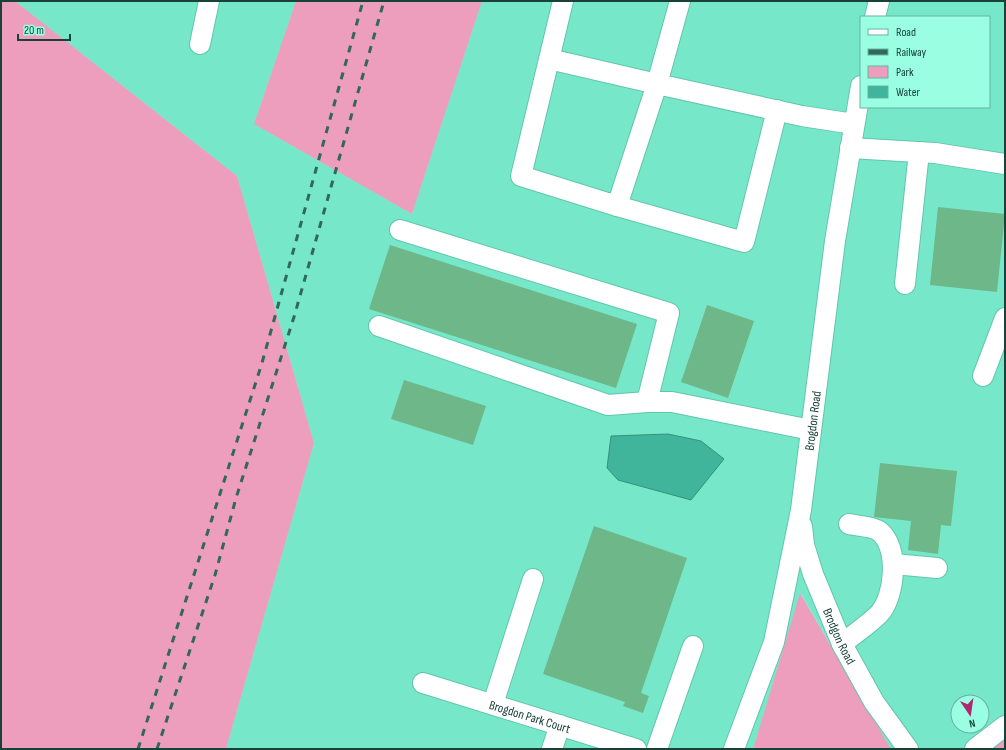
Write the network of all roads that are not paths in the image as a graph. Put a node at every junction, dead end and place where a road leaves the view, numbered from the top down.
1 (209, 1) edge
2 (563, 1) edge
3 (680, 1) edge
4 (879, 1) edge
5 (875, 16) edge
6 (200, 44) dead end
7 (549, 59) junction
8 (657, 84) junction
9 (860, 91) edge
10 (777, 110) junction
11 (854, 124) junction
12 (850, 148) junction
13 (918, 152) junction
14 (1005, 164) edge
15 (617, 206) junction
16 (400, 230) dead end
17 (905, 284) dead end
18 (1005, 318) edge
19 (379, 326) dead end
20 (983, 376) dead end
21 (647, 402) junction
22 (811, 430) junction
23 (801, 510) junction
24 (849, 524) dead end
25 (894, 564) junction
26 (937, 568) dead end
27 (533, 579) dead end
28 (842, 644) junction
29 (693, 646) dead end
30 (423, 682) dead end
31 (493, 704) junction
32 (560, 725) junction
33 (1005, 726) edge
34 (552, 749) edge
35 (636, 749) edge
36 (657, 749) edge
37 (734, 749) edge
38 (908, 749) edge
39 (975, 749) edge

1 - 6 street
2 - 7 street
3 - 8 street
4 - 5 street
7 - 8 street
7 - 15 street
8 - 10 street
8 - 15 street
9 - 11 street, Brogdon Road
10 - 11 street
10 - 15 street
11 - 12 street, Brogdon Road
12 - 13 street
12 - 22 street, Brogdon Road
13 - 14 street
13 - 17 street
16 - 21 street
18 - 20 street
19 - 21 street
21 - 22 street
22 - 23 street, Brogdon Road
23 - 28 street, Brodgon Road
23 - 37 street, Brogdon Road
24 - 25 street
25 - 26 street
25 - 28 street
27 - 31 street
28 - 38 street, Brodgon Road
29 - 36 street
30 - 31 street, Brogdon Park Court
31 - 32 street, Brogdon Park Court
32 - 34 street
32 - 35 street, Brogdon Park Court
33 - 39 street

